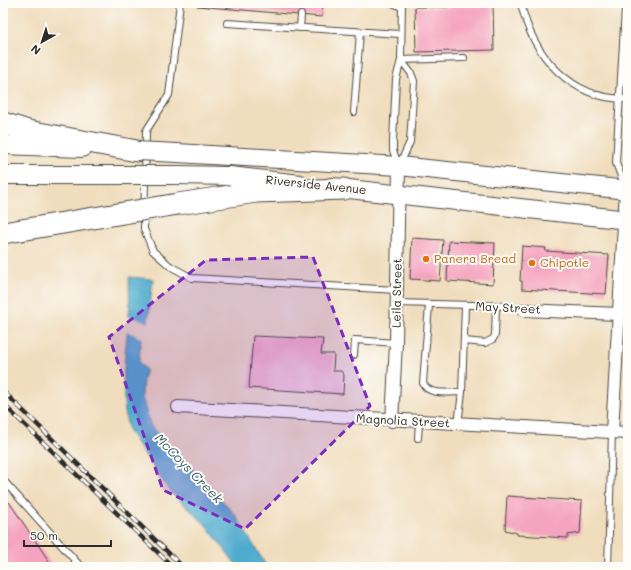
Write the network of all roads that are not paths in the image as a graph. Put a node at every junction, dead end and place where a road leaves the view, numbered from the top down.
1 (180, 3) edge
2 (392, 3) edge
3 (521, 3) edge
4 (618, 3) edge
5 (402, 5) edge
6 (627, 9) edge
7 (301, 15) dead end
8 (227, 23) dead end
9 (300, 28) junction
10 (360, 32) junction
11 (400, 34) junction
12 (464, 58) dead end
13 (401, 60) junction
14 (620, 99) junction
15 (628, 99) edge
16 (354, 112) dead end
17 (3, 123) edge
18 (3, 144) edge
19 (137, 151) junction
20 (399, 166) junction
21 (3, 175) edge
22 (627, 188) edge
23 (344, 189) junction
24 (399, 195) junction
25 (626, 219) edge
26 (3, 233) edge
27 (396, 290) junction
28 (397, 303) junction
29 (429, 305) junction
30 (465, 306) junction
31 (496, 306) junction
32 (524, 310) joint
33 (619, 314) junction
34 (464, 341) junction
35 (396, 343) junction
36 (354, 355) dead end
37 (462, 392) junction
38 (178, 407) dead end
39 (392, 421) junction
40 (420, 422) junction
41 (458, 424) junction
42 (612, 432) junction
43 (628, 433) edge
44 (418, 438) dead end
45 (3, 480) edge
46 (81, 567) edge
47 (608, 567) edge

1 - 27 lane
2 - 5 lane
3 - 14 lane
4 - 6 lane
5 - 11 lane
6 - 14 lane
7 - 9 lane
8 - 9 lane
9 - 10 lane
10 - 11 lane
10 - 16 lane
11 - 13 lane
12 - 13 lane
13 - 20 lane
13 - 20 lane
14 - 15 lane
14 - 22 lane
17 - 19 highway
18 - 19 main road, Riverside Avenue
19 - 20 main road, Riverside Avenue, bridge
20 - 22 main road, Riverside Avenue
20 - 24 street, Leila Street
21 - 23 main road, Riverside Avenue, bridge
22 - 25 street
23 - 24 main road, Riverside Avenue
23 - 26 highway, bridge
24 - 25 main road, Riverside Avenue
24 - 27 street, Leila Street
25 - 33 street
27 - 28 street, Leila Street
28 - 29 lane, May Street
28 - 35 street, Leila Street
29 - 30 lane, May Street
29 - 37 lane
30 - 31 lane, May Street
30 - 34 lane
31 - 32 lane, May Street
31 - 34 lane
32 - 33 street, May Street
33 - 42 street
34 - 37 lane
35 - 36 lane
35 - 39 street, Leila Street
37 - 41 lane
38 - 39 street, Magnolia Street
39 - 40 street, Magnolia Street
40 - 41 street, Magnolia Street
40 - 44 lane
41 - 42 street, Magnolia Street
42 - 43 street, Magnolia Street
42 - 47 lane
45 - 46 lane

